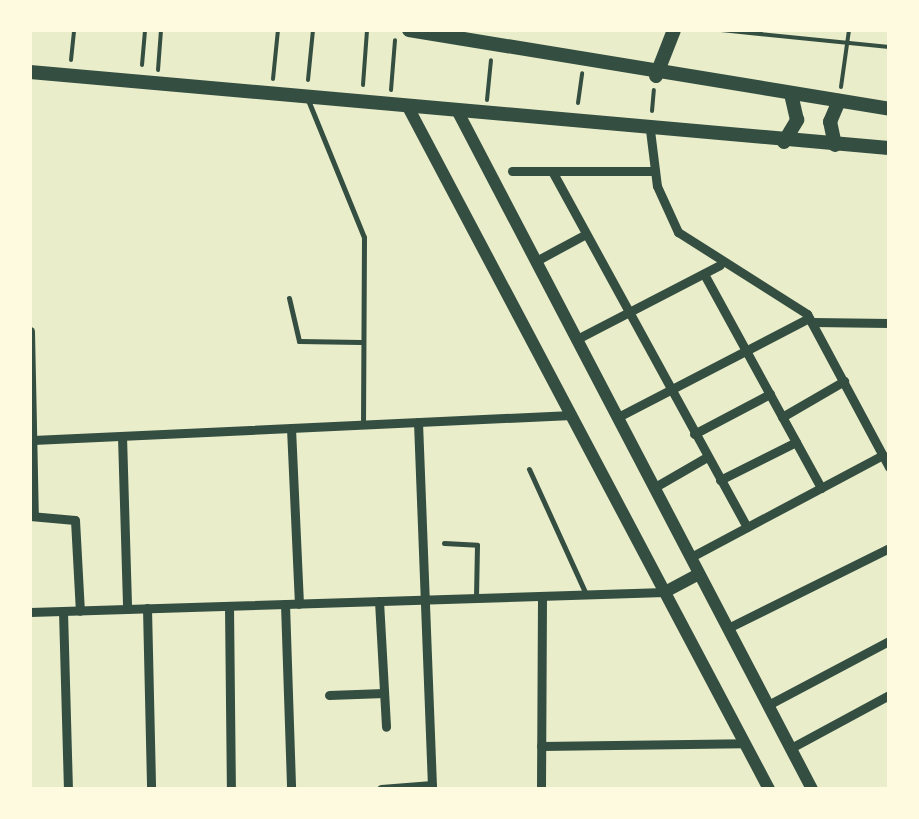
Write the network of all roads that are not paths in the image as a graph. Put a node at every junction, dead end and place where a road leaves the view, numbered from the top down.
1 (409, 30) edge
2 (674, 30) edge
3 (30, 72) edge
4 (656, 76) junction
5 (791, 94) junction
6 (306, 97) junction
7 (839, 101) junction
8 (408, 107) junction
9 (889, 108) edge
10 (458, 112) junction
11 (650, 130) junction
12 (784, 142) junction
13 (835, 145) junction
14 (889, 148) edge
15 (512, 171) dead end
16 (552, 171) junction
17 (655, 172) junction
18 (584, 235) junction
19 (536, 261) junction
20 (720, 266) junction
21 (704, 274) junction
22 (289, 298) dead end
23 (624, 314) junction
24 (811, 320) junction
25 (889, 324) edge
26 (30, 331) edge
27 (577, 339) junction
28 (361, 342) junction
29 (746, 351) junction
30 (844, 381) junction
31 (669, 391) junction
32 (770, 394) junction
33 (571, 415) junction
34 (782, 416) junction
35 (618, 417) junction
36 (418, 422) junction
37 (363, 424) junction
38 (290, 428) junction
39 (694, 434) junction
40 (122, 436) junction
41 (32, 440) edge
42 (796, 442) junction
43 (883, 456) junction
44 (707, 457) junction
45 (889, 467) edge
46 (529, 470) dead end
47 (720, 480) junction
48 (654, 487) junction
49 (821, 488) junction
50 (32, 516) edge
51 (747, 527) junction
52 (444, 544) dead end
53 (889, 548) edge
54 (691, 556) junction
55 (699, 574) junction
56 (665, 592) junction
57 (586, 595) junction
58 (542, 596) junction
59 (476, 598) junction
60 (424, 600) junction
61 (379, 601) junction
62 (286, 604) junction
63 (298, 604) junction
64 (229, 606) junction
65 (147, 608) junction
66 (127, 609) junction
67 (80, 610) junction
68 (63, 611) junction
69 (30, 612) edge
70 (728, 628) junction
71 (889, 641) edge
72 (384, 693) junction
73 (329, 695) dead end
74 (889, 695) edge
75 (768, 704) junction
76 (386, 727) dead end
77 (744, 742) junction
78 (541, 746) junction
79 (791, 748) junction
80 (432, 787) edge
81 (68, 789) edge
82 (151, 789) edge
83 (231, 789) edge
84 (291, 789) edge
85 (381, 789) edge
86 (541, 789) edge
87 (770, 789) edge
88 (812, 789) edge

1 - 4 main road
2 - 4 main road
3 - 6 main road
4 - 5 main road
5 - 7 main road
5 - 12 main road
6 - 8 main road
6 - 28 lane
7 - 9 main road
7 - 13 main road
8 - 10 main road
8 - 33 main road
10 - 11 main road
10 - 19 main road
11 - 12 main road
11 - 17 street
12 - 13 main road
13 - 14 main road
15 - 16 street
16 - 17 street
16 - 18 street
17 - 20 street
18 - 19 street
18 - 23 street
19 - 27 main road
20 - 21 street
20 - 24 street
21 - 23 street
21 - 29 street
22 - 28 lane
23 - 27 street
23 - 31 street
24 - 25 street
24 - 29 street
24 - 30 street
26 - 41 street
27 - 35 main road
28 - 37 lane
29 - 31 street
29 - 32 street
30 - 34 street
30 - 43 street
31 - 35 street
31 - 39 street
32 - 34 street
32 - 39 street
33 - 36 street
33 - 56 main road
34 - 42 street
35 - 48 main road
36 - 37 street
36 - 60 street
37 - 38 street
38 - 40 street
38 - 63 street
39 - 44 street
40 - 41 street
40 - 66 street
41 - 50 street
42 - 47 street
42 - 49 street
43 - 45 street
43 - 49 street
44 - 47 street
44 - 48 street
46 - 57 lane
47 - 51 street
48 - 54 main road
49 - 51 street
50 - 67 street
51 - 54 street
52 - 59 lane
53 - 70 street
54 - 55 main road
55 - 56 main road
55 - 70 main road
56 - 57 street
56 - 77 main road
57 - 58 street
58 - 59 street
58 - 78 street
59 - 60 street
60 - 61 street
60 - 80 street
61 - 63 street
61 - 72 street
62 - 63 street
62 - 64 street
62 - 84 street
64 - 65 street
64 - 83 street
65 - 66 street
65 - 82 street
66 - 67 street
67 - 68 street
68 - 69 street
68 - 81 street
70 - 75 main road
71 - 75 street
72 - 73 street
72 - 76 street
74 - 79 street
75 - 79 main road
77 - 78 street
77 - 87 main road
78 - 86 street
79 - 88 main road
80 - 85 street

